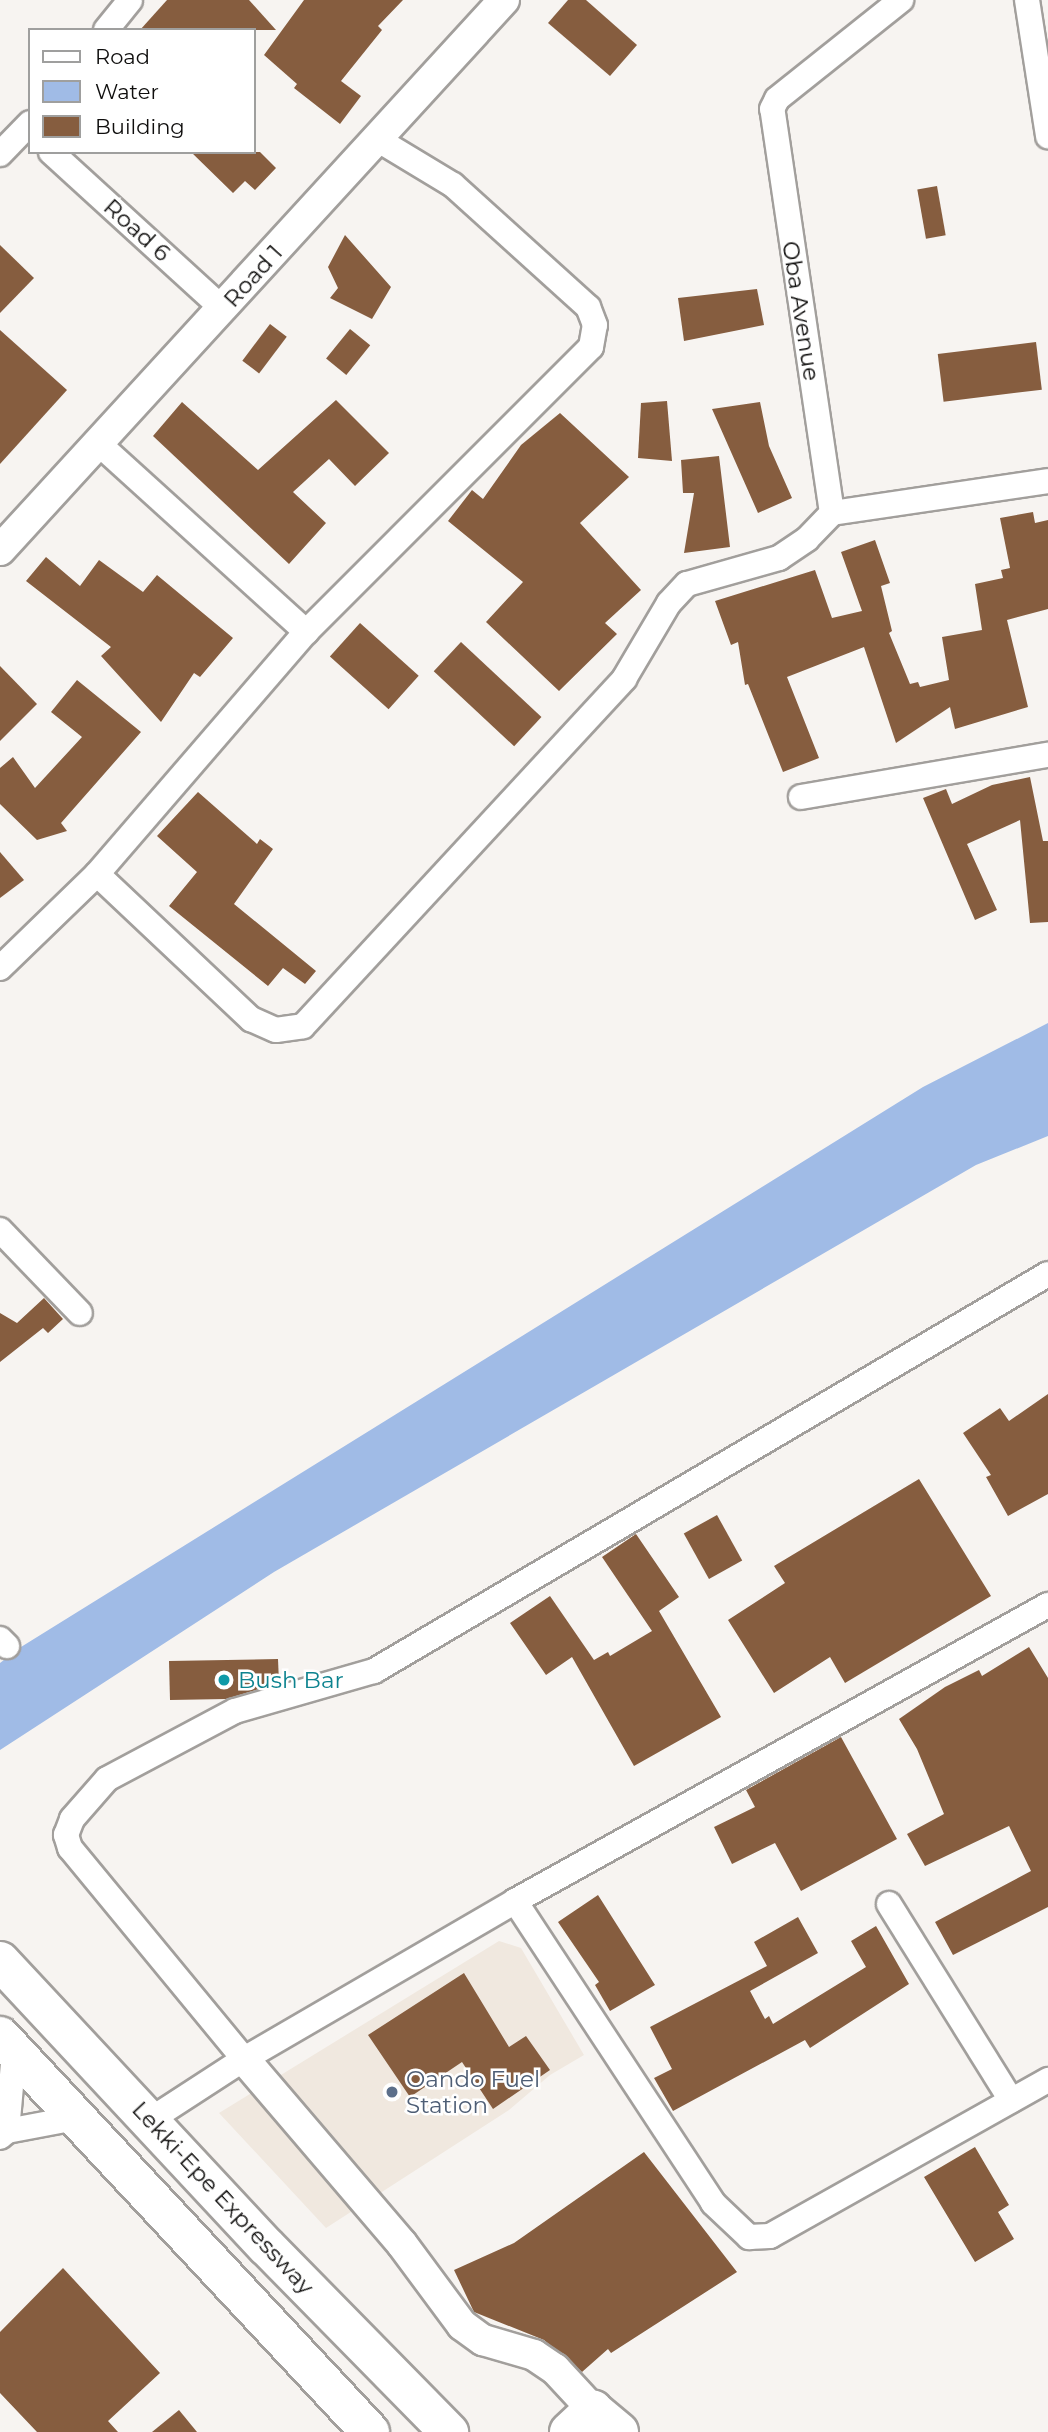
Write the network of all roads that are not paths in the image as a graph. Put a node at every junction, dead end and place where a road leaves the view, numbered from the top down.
1 (130, 0) edge
2 (504, 0) edge
3 (901, 0) edge
4 (1027, 0) edge
5 (108, 28) edge
6 (28, 128) edge
7 (1048, 136) edge
8 (377, 139) junction
9 (0, 154) edge
10 (53, 154) edge
11 (223, 309) junction
12 (99, 444) junction
13 (1048, 481) edge
14 (832, 513) junction
15 (0, 550) edge
16 (306, 632) junction
17 (1048, 755) edge
18 (801, 797) dead end
19 (97, 874) junction
20 (0, 968) edge
21 (0, 1230) edge
22 (1048, 1274) edge
23 (80, 1313) dead end
24 (1048, 1605) edge
25 (515, 1901) junction
26 (889, 1904) dead end
27 (0, 1961) edge
28 (7, 2045) edge
29 (244, 2059) junction
30 (1048, 2080) edge
31 (1011, 2100) junction
32 (76, 2118) junction
33 (149, 2120) junction
34 (3, 2134) edge
35 (593, 2425) edge
36 (370, 2432) edge
37 (449, 2432) edge

1 - 5 street
2 - 8 street, Road 1
3 - 14 street, Oba Avenue
4 - 7 street
6 - 9 street
8 - 11 street, Road 1
8 - 16 street
10 - 11 street, Road 6
11 - 12 street, Road 1
12 - 15 street, Road 1
12 - 16 street
13 - 14 street
14 - 19 street
16 - 19 street
17 - 18 street
19 - 20 street
21 - 23 street
22 - 29 street
24 - 25 street
25 - 29 street
25 - 31 street
26 - 31 street
27 - 33 highway, Lekki-Epe Expressway
28 - 32 highway
28 - 34 street
29 - 33 street
29 - 35 street
30 - 31 street
32 - 34 street
32 - 36 highway
33 - 37 highway, Lekki-Epe Expressway

